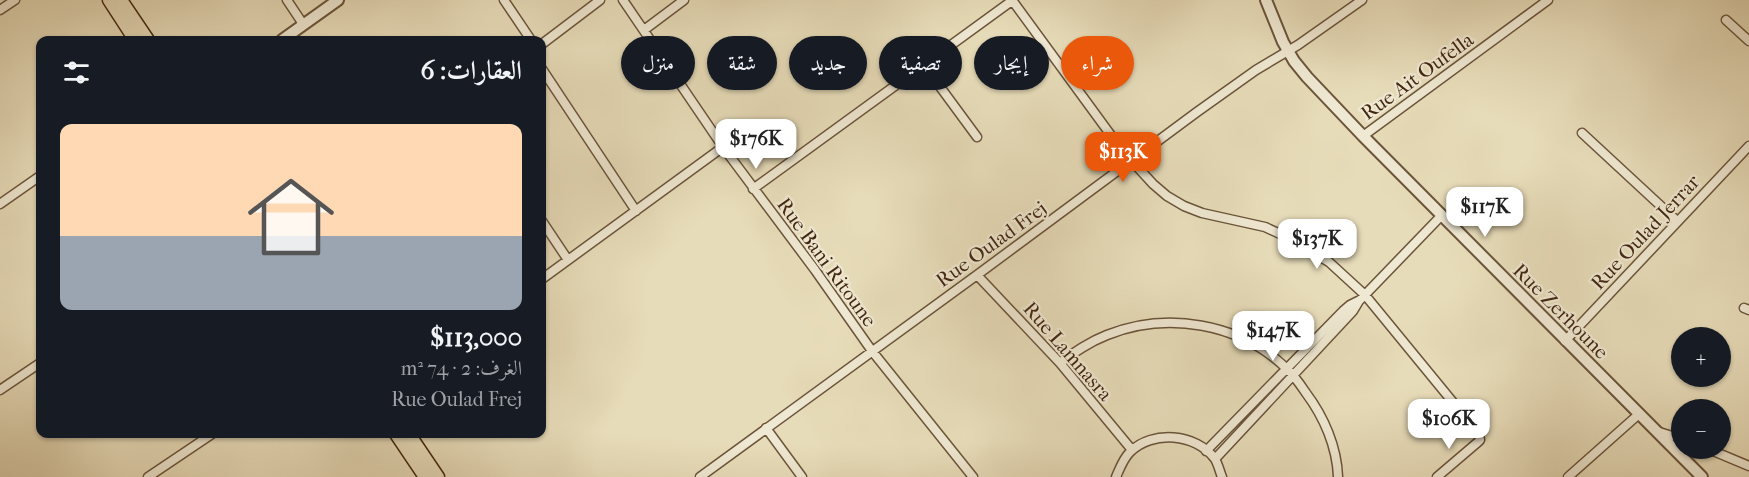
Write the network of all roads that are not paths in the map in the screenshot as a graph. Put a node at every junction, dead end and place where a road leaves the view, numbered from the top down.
1 (15, 0) edge
2 (109, 0) edge
3 (121, 0) edge
4 (287, 0) edge
5 (338, 0) edge
6 (504, 0) edge
7 (600, 0) edge
8 (623, 0) edge
9 (684, 0) edge
10 (1012, 0) edge
11 (1266, 0) edge
12 (1362, 0) edge
13 (1548, 0) edge
14 (0, 10) edge
15 (1726, 20) dead end
16 (303, 24) junction
17 (644, 30) junction
18 (132, 36) edge
19 (145, 36) edge
20 (287, 36) edge
21 (528, 36) edge
22 (962, 37) edge
23 (546, 41) edge
24 (1749, 41) edge
25 (1288, 51) junction
26 (546, 75) edge
27 (890, 90) edge
28 (942, 90) edge
29 (1582, 133) dead end
30 (1363, 136) junction
31 (977, 137) dead end
32 (1749, 146) edge
33 (723, 147) junction
34 (1131, 161) junction
35 (36, 179) edge
36 (753, 189) junction
37 (0, 204) edge
38 (636, 211) junction
39 (1442, 214) junction
40 (1677, 221) junction
41 (546, 227) edge
42 (568, 260) junction
43 (977, 275) junction
44 (546, 276) edge
45 (1362, 298) junction
46 (1565, 340) junction
47 (872, 351) junction
48 (1060, 363) junction
49 (36, 366) edge
50 (1286, 368) junction
51 (1293, 375) junction
52 (0, 390) edge
53 (1639, 414) junction
54 (766, 428) junction
55 (1657, 432) junction
56 (1671, 436) edge
57 (206, 438) edge
58 (399, 438) edge
59 (412, 438) edge
60 (1132, 450) junction
61 (1206, 451) junction
62 (1731, 458) edge
63 (1215, 459) junction
64 (1749, 466) edge
65 (148, 477) edge
66 (425, 477) edge
67 (438, 477) edge
68 (700, 477) edge
69 (802, 477) edge
70 (973, 477) edge
71 (1116, 477) edge
72 (1222, 477) edge
73 (1338, 477) edge
74 (1437, 477) edge
75 (1568, 477) edge
76 (1702, 477) edge

1 - 14 street
2 - 18 main road
3 - 19 main road
4 - 16 street
5 - 16 street
6 - 21 street
7 - 23 street
8 - 17 street, Rue Bani Ritoune
9 - 17 street
10 - 22 street
10 - 34 street
11 - 25 street, Rue Zerhoune
12 - 25 street, Rue Oulad Frej
13 - 30 street, Rue Ait Oufella
15 - 24 street
16 - 20 street
17 - 33 street, Rue Bani Ritoune
25 - 30 street, Rue Zerhoune
25 - 34 street, Rue Oulad Frej
26 - 38 street
27 - 36 street
28 - 31 street
29 - 40 street
30 - 39 street, Rue Zerhoune
32 - 40 street, Rue Oulad Jerrar
33 - 36 street, Rue Bani Ritoune
33 - 38 street
34 - 43 street, Rue Oulad Frej
34 - 45 street
35 - 37 street
36 - 47 street, Rue Bani Ritoune
38 - 42 street
39 - 45 street
39 - 46 street, Rue Zerhoune
40 - 46 street, Rue Oulad Jerrar
41 - 42 street
42 - 44 street
43 - 47 street, Rue Oulad Frej
43 - 48 street, Rue Lamnasra
45 - 50 street
45 - 51 street
45 - 74 street
46 - 53 street, Rue Zerhoune
47 - 54 street, Rue Oulad Frej
47 - 70 street, Rue Bani Ritoune
48 - 50 street
48 - 60 street, Rue Lamnasra
49 - 52 street
50 - 51 street
50 - 61 street
51 - 63 street
51 - 73 street
53 - 55 street, Rue Zerhoune
53 - 75 street
54 - 68 street, Rue Oulad Frej
54 - 69 street
55 - 56 street
55 - 76 street, Rue Zerhoune
57 - 65 street
58 - 66 main road
59 - 67 main road
60 - 61 street
60 - 71 street
61 - 63 street
62 - 64 street
63 - 72 street

